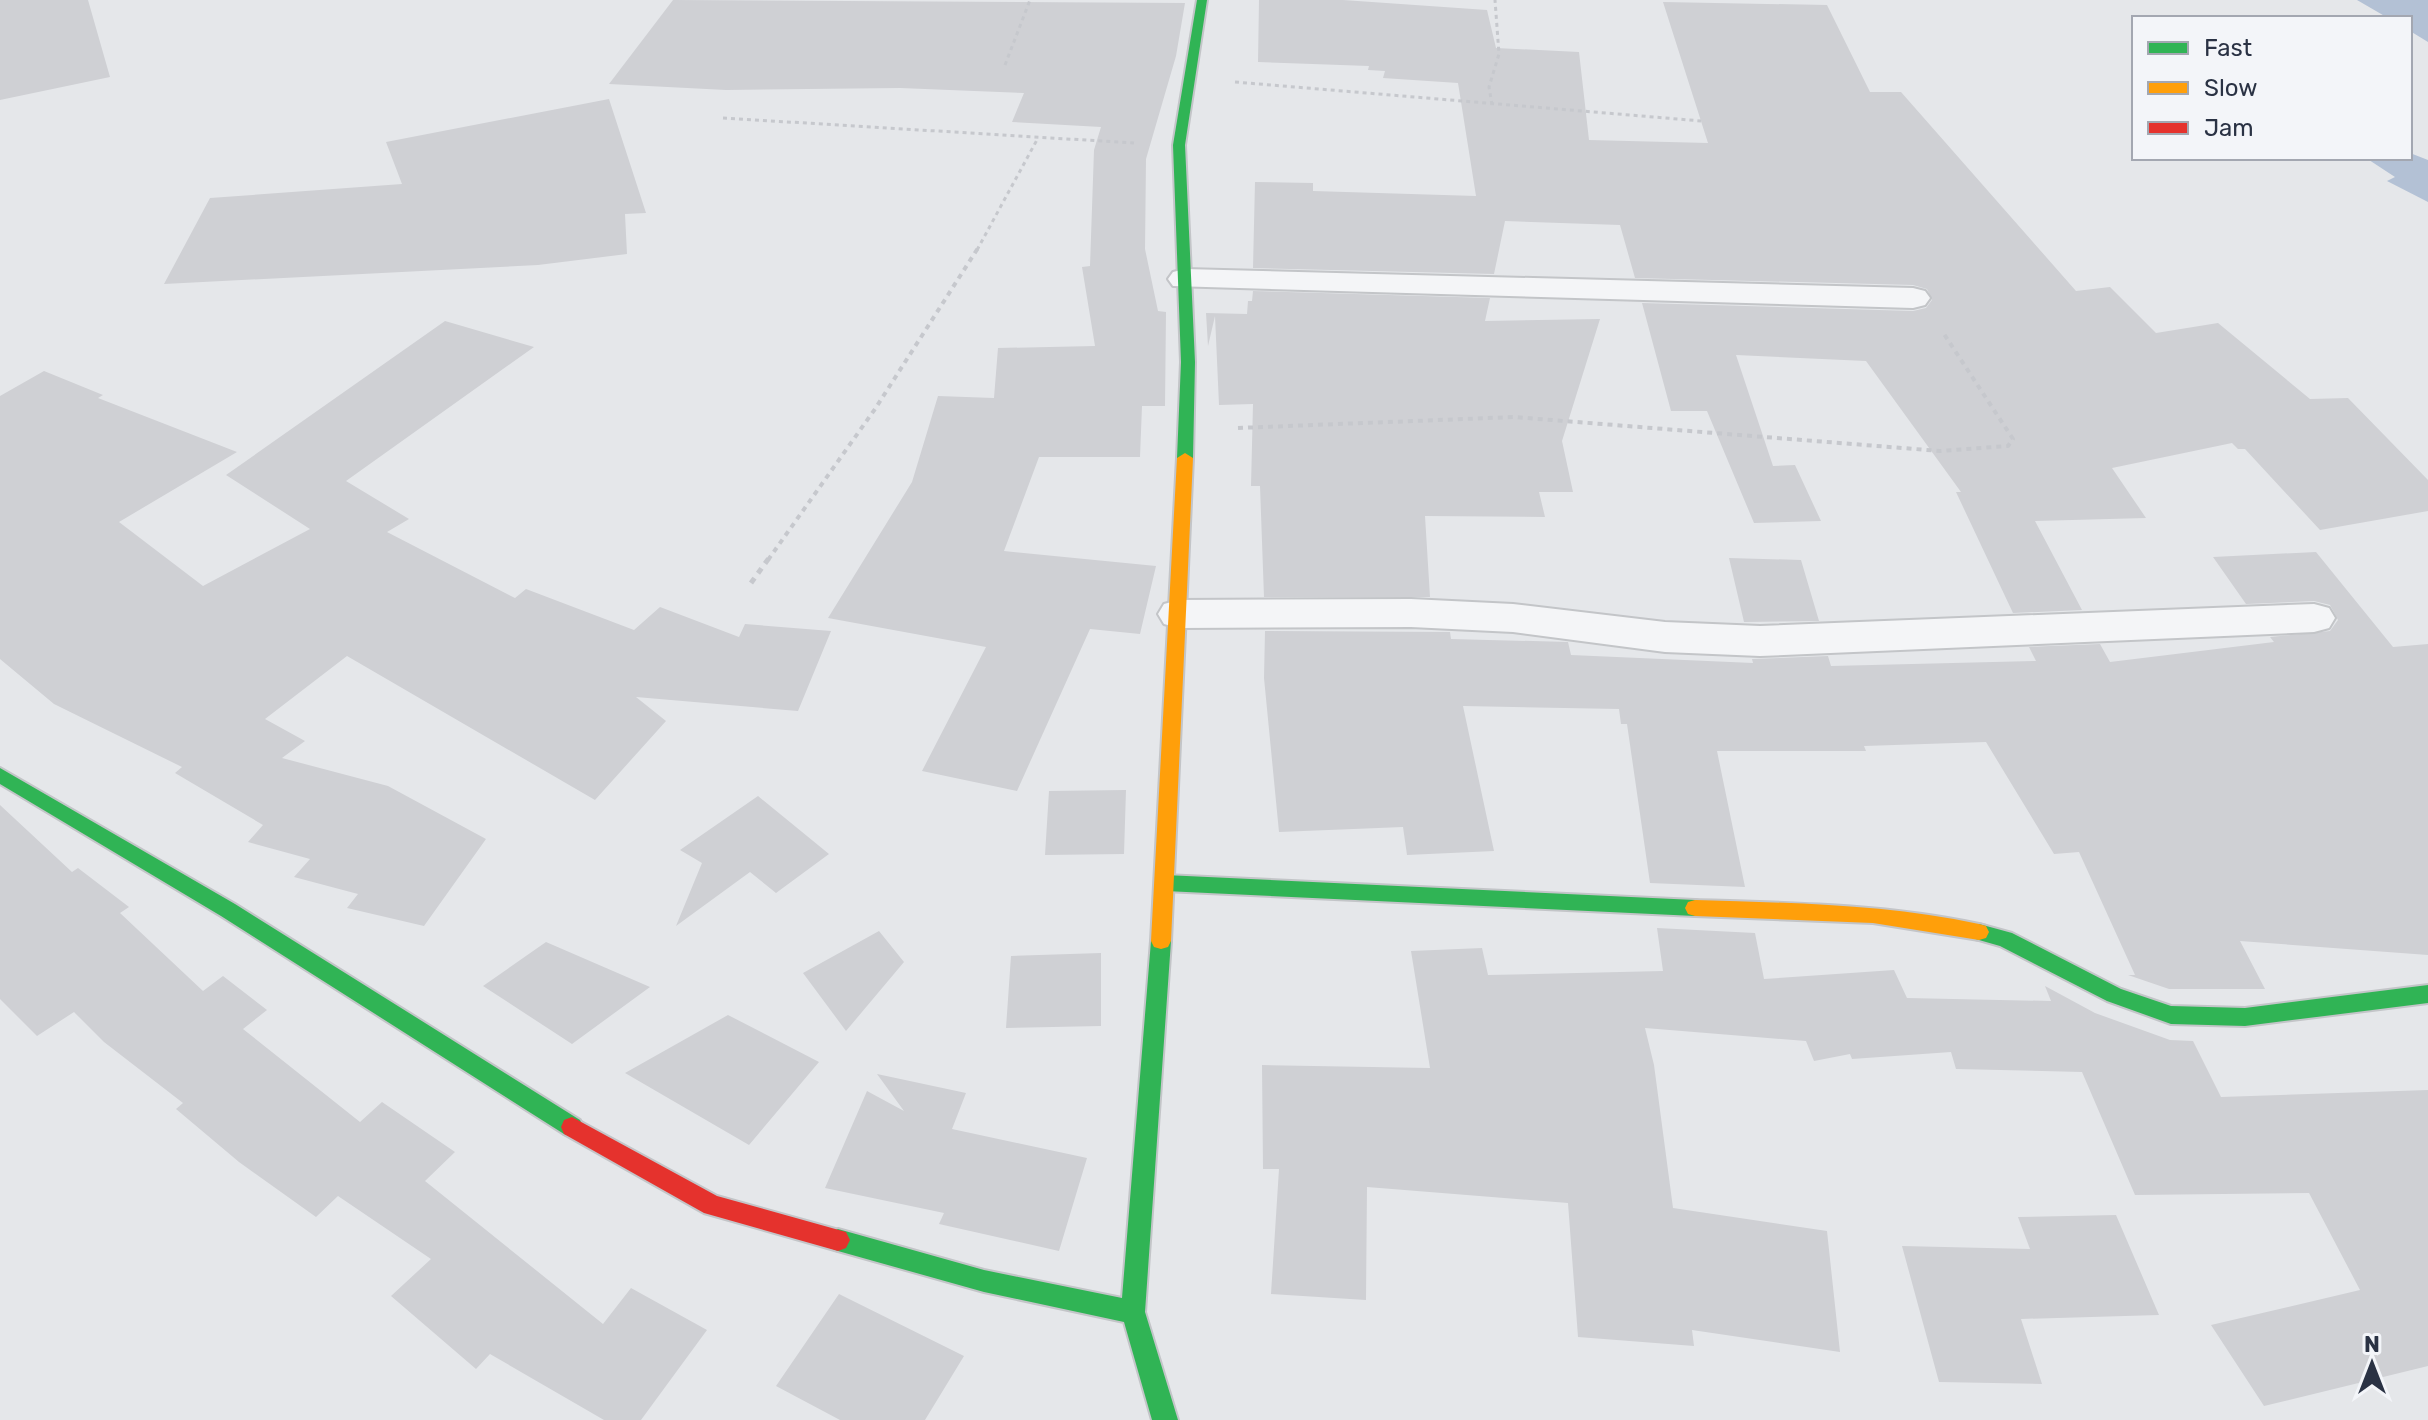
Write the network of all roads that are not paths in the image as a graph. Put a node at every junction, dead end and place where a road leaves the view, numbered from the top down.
1 (1202, 0) edge
2 (1185, 279) junction
3 (1913, 298) road end
4 (1179, 614) junction
5 (2314, 618) dead end
6 (0, 775) edge
7 (1165, 883) junction
8 (2428, 994) edge
9 (1133, 1312) junction
10 (1165, 1420) edge

1 - 2 street
2 - 3 street
2 - 4 street
4 - 5 street
4 - 7 street
6 - 9 street
7 - 8 street
7 - 9 street
9 - 10 street

